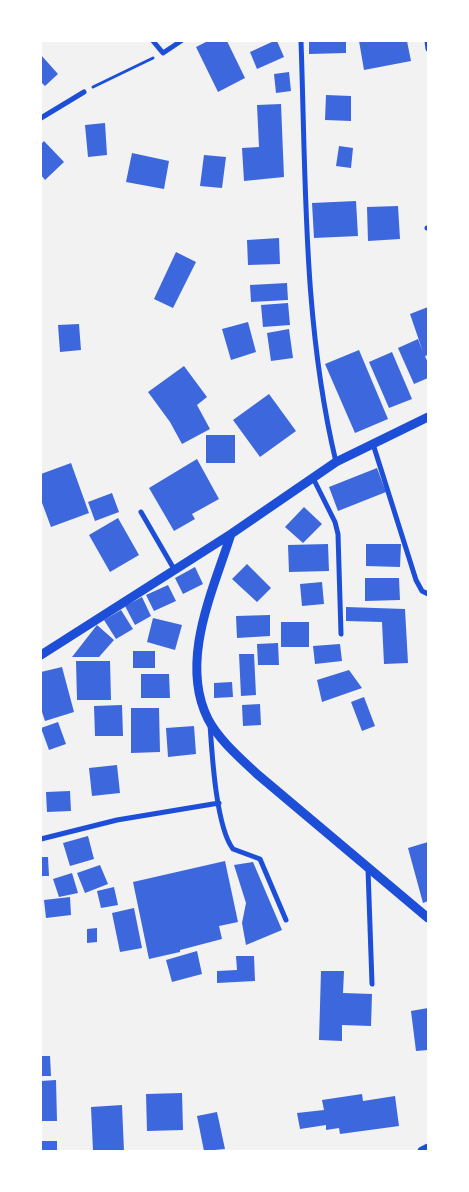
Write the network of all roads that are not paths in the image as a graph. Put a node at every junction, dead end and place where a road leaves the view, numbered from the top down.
1 (153, 41) edge
2 (181, 41) edge
3 (301, 41) edge
4 (427, 41) edge
5 (428, 49) edge
6 (84, 92) road end
7 (41, 118) edge
8 (428, 417) edge
9 (373, 444) junction
10 (336, 462) junction
11 (313, 478) junction
12 (142, 512) dead end
13 (231, 534) junction
14 (174, 569) junction
15 (428, 594) edge
16 (341, 634) dead end
17 (41, 655) edge
18 (209, 722) junction
19 (219, 804) junction
20 (41, 838) edge
21 (368, 869) junction
22 (428, 918) edge
23 (286, 920) dead end
24 (372, 984) dead end
25 (428, 1148) edge
26 (424, 1151) edge

1 - 2 street
3 - 10 street
4 - 5 street
6 - 7 street
8 - 9 street
9 - 10 street
9 - 15 street
10 - 11 street
11 - 13 street
11 - 16 street
12 - 14 street
13 - 14 street
13 - 18 street
14 - 17 street
18 - 19 street
18 - 21 street
19 - 20 street
19 - 23 street
21 - 22 street
21 - 24 street
25 - 26 street

